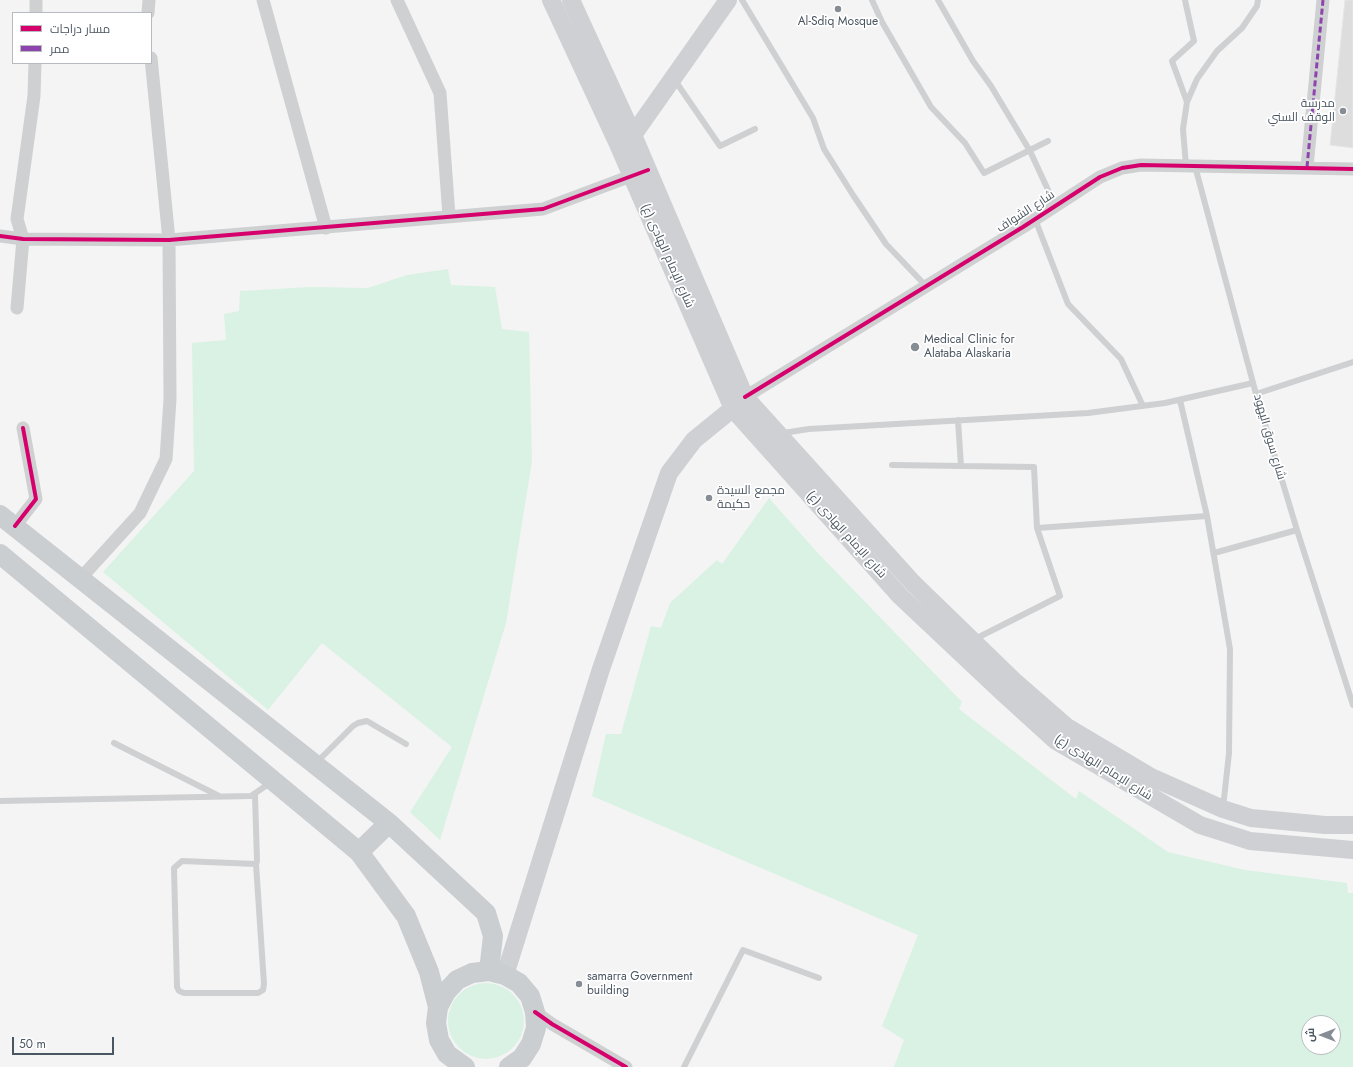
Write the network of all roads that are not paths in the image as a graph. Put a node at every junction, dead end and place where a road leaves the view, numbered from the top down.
1 (36, 0) edge
2 (149, 0) edge
3 (263, 0) edge
4 (397, 0) edge
5 (551, 0) edge
6 (571, 0) edge
7 (728, 0) edge
8 (742, 0) edge
9 (872, 0) edge
10 (938, 0) edge
11 (1185, 0) edge
12 (1258, 0) edge
13 (1323, 0) edge
14 (36, 12) edge
15 (148, 12) edge
16 (35, 64) edge
17 (152, 64) edge
18 (673, 78) junction
19 (1187, 102) junction
20 (755, 129) dead end
21 (625, 138) junction
22 (1048, 141) dead end
23 (1030, 151) junction
24 (1191, 166) junction
25 (1307, 167) junction
26 (1353, 169) edge
27 (640, 173) junction
28 (1055, 205) junction
29 (449, 216) junction
30 (1035, 219) junction
31 (326, 228) junction
32 (0, 236) edge
33 (23, 239) junction
34 (169, 240) junction
35 (926, 286) junction
36 (17, 308) dead end
37 (1353, 362) edge
38 (1253, 383) junction
39 (1256, 394) junction
40 (1180, 400) junction
41 (739, 403) junction
42 (1143, 406) junction
43 (958, 420) junction
44 (23, 428) dead end
45 (779, 434) junction
46 (892, 465) dead end
47 (961, 466) junction
48 (1207, 516) junction
49 (7, 520) edge
50 (1037, 528) junction
51 (1297, 530) junction
52 (1214, 553) junction
53 (0, 554) edge
54 (80, 579) junction
55 (972, 640) junction
56 (1353, 705) edge
57 (114, 743) dead end
58 (406, 744) dead end
59 (315, 764) junction
60 (273, 780) junction
61 (255, 794) junction
62 (220, 797) junction
63 (0, 801) edge
64 (1223, 809) junction
65 (389, 823) junction
66 (1353, 825) edge
67 (1353, 850) edge
68 (359, 852) junction
69 (256, 864) junction
70 (497, 973) junction
71 (819, 978) dead end
72 (438, 1007) junction
73 (535, 1012) junction
74 (448, 1061) edge
75 (465, 1067) edge
76 (509, 1067) edge
77 (626, 1067) edge
78 (684, 1067) edge

1 - 14 street
2 - 15 street
3 - 31 street
4 - 29 street
5 - 21 main road, شارع الإمام الهادی (ع)
6 - 21 main road, شارع الإمام الهادی (ع)
7 - 18 main road
8 - 35 lane
9 - 23 lane
10 - 23 lane
11 - 19 lane
12 - 19 lane
13 - 25 street
16 - 33 street
17 - 34 street
18 - 20 lane
18 - 21 main road
19 - 24 lane, شارع سوق اليهود
21 - 27 main road, شارع الإمام الهادی (ع)
22 - 23 lane
23 - 28 lane
24 - 25 street, شارع الشواف
24 - 28 street, شارع الشواف
24 - 38 lane, شارع سوق اليهود
25 - 26 street, شارع الشواف
27 - 29 street
27 - 41 main road, شارع الإمام الهادی (ع)
28 - 30 street, شارع الشواف
29 - 31 street
30 - 35 street, شارع الشواف
30 - 42 lane
31 - 34 street
32 - 33 street
33 - 34 street
33 - 36 street
34 - 54 street
35 - 41 street, شارع الشواف
37 - 39 lane
38 - 39 lane, شارع سوق اليهود
38 - 40 lane
39 - 51 lane, شارع سوق اليهود
40 - 42 lane
40 - 48 lane
41 - 45 main road, شارع الإمام الهادی (ع)
41 - 67 main road, شارع الإمام الهادی (ع)
41 - 70 main road
42 - 43 lane
43 - 45 lane
43 - 47 lane
44 - 49 street
45 - 55 main road, شارع الإمام الهادی (ع)
46 - 47 lane
47 - 50 lane
48 - 50 lane
48 - 52 lane
49 - 54 main road
50 - 55 lane
51 - 52 lane
51 - 56 lane, شارع سوق اليهود
52 - 64 lane
53 - 60 main road
54 - 59 main road
55 - 64 main road, شارع الإمام الهادی (ع)
57 - 62 lane
58 - 59 lane
59 - 65 main road
60 - 61 lane
60 - 68 main road
61 - 62 lane
61 - 69 lane
62 - 63 lane
64 - 66 main road, شارع الإمام الهادی (ع)
65 - 68 main road
65 - 70 main road
68 - 72 main road
69 - 69 lane
70 - 72 main road
70 - 73 main road
71 - 78 lane
72 - 74 main road
73 - 76 main road
73 - 77 street
74 - 75 main road

